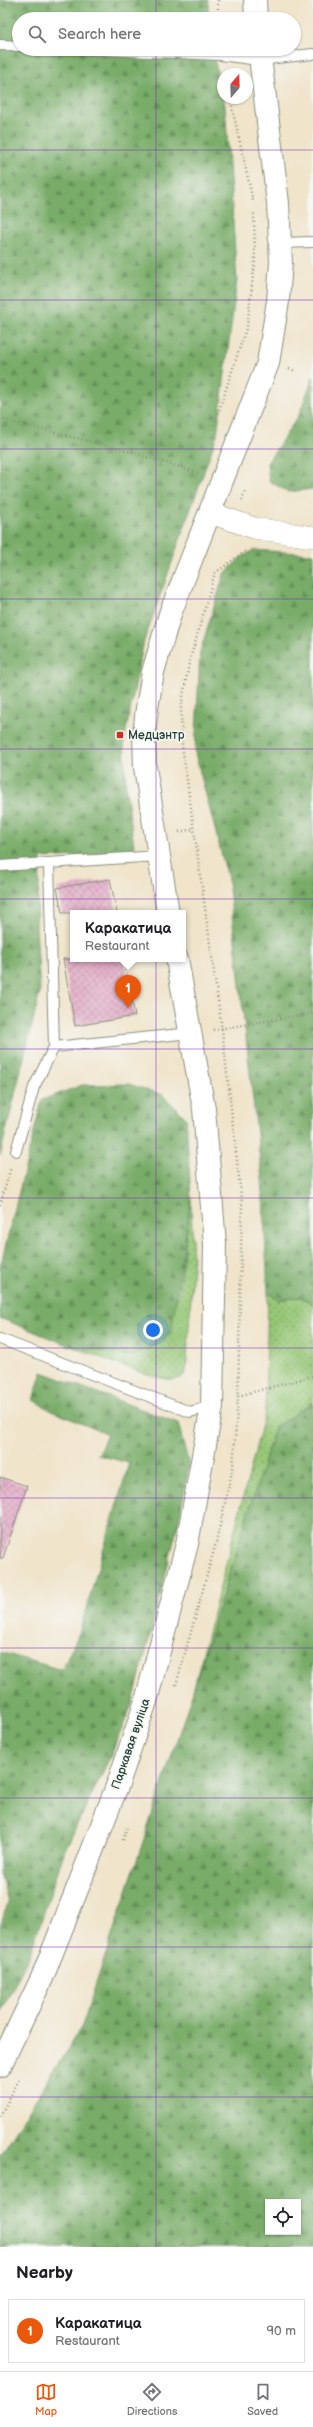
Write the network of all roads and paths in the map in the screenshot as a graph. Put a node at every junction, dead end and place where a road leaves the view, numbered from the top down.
1 (218, 0) edge
2 (255, 0) edge
3 (218, 12) edge
4 (256, 12) edge
5 (0, 46) edge
6 (12, 46) edge
7 (301, 54) edge
8 (313, 54) edge
9 (259, 56) edge
10 (231, 104) edge
11 (253, 203) dead end
12 (254, 210) dead end
13 (313, 242) edge
14 (280, 243) junction
15 (0, 419) edge
16 (214, 425) dead end
17 (198, 473) dead end
18 (211, 513) junction
19 (313, 537) edge
20 (247, 550) dead end
21 (159, 856) junction
22 (49, 863) junction
23 (0, 866) edge
24 (168, 910) edge
25 (178, 962) edge
26 (313, 1013) edge
27 (222, 1029) junction
28 (191, 1033) junction
29 (54, 1047) junction
30 (16, 1151) joint
31 (0, 1205) edge
32 (0, 1339) edge
33 (313, 1376) edge
34 (238, 1396) junction
35 (212, 1406) junction
36 (175, 1686) dead end
37 (128, 1827) dead end
38 (122, 1842) dead end
39 (0, 2066) edge
40 (22, 2074) dead end
41 (0, 2116) edge

1 - 3 path
2 - 4 street
5 - 6 lane
7 - 8 lane
9 - 14 street
10 - 11 path
12 - 16 path
13 - 14 lane
14 - 18 street
15 - 17 path
18 - 19 street
18 - 21 street
20 - 27 path
21 - 22 lane
21 - 24 street
22 - 23 lane
22 - 29 lane
25 - 28 street, Паркавая вуліца
26 - 27 path
27 - 28 path
27 - 34 path
28 - 29 lane
28 - 35 street, Паркавая вуліца
29 - 30 lane
30 - 31 path
32 - 35 lane
33 - 34 path
34 - 35 path
34 - 36 path
35 - 39 street, Паркавая вуліца
37 - 38 path
40 - 41 path

